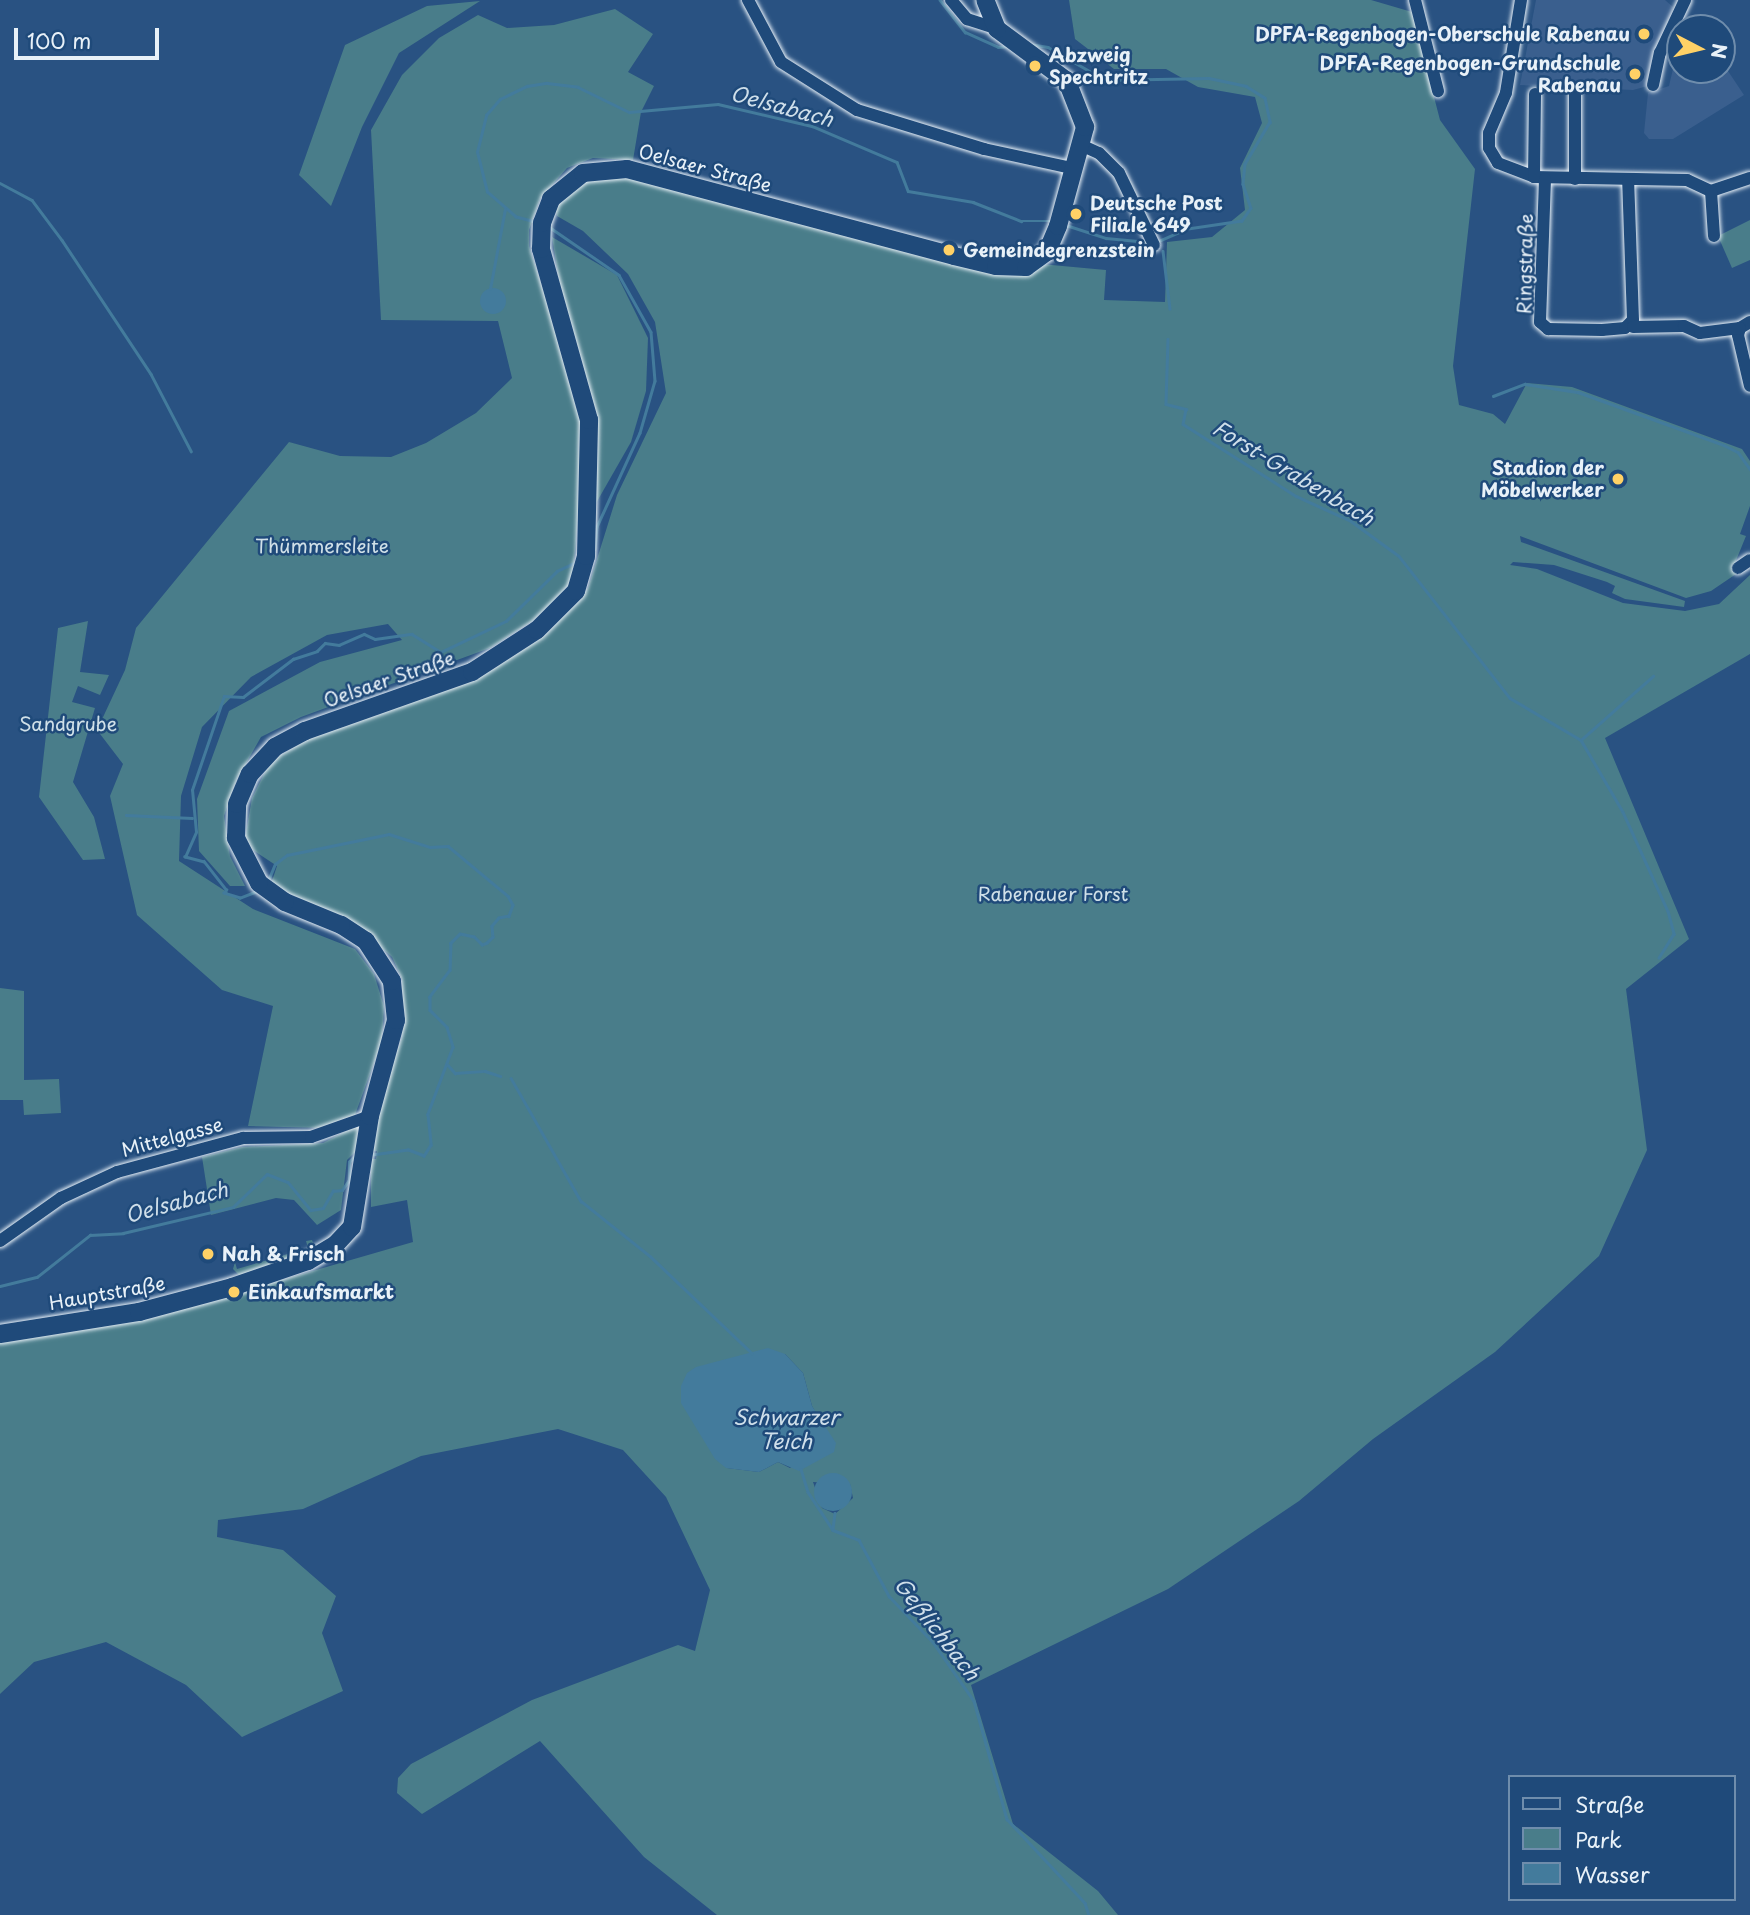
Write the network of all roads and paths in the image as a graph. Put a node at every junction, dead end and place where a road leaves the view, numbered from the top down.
1 (748, 0) edge
2 (951, 0) edge
3 (985, 0) edge
4 (1415, 0) edge
5 (1521, 0) edge
6 (1685, 0) edge
7 (998, 29) junction
8 (1653, 85) dead end
9 (1438, 91) dead end
10 (1535, 94) dead end
11 (1575, 94) dead end
12 (1083, 146) junction
13 (1072, 168) junction
14 (1540, 178) junction
15 (1750, 178) edge
16 (1575, 179) junction
17 (1628, 180) junction
18 (1711, 191) junction
19 (1714, 236) dead end
20 (1152, 241) dead end
21 (1745, 325) edge
22 (1633, 327) dead end
23 (1750, 386) edge
24 (1750, 560) edge
25 (1738, 568) dead end
26 (370, 1116) junction
27 (0, 1241) edge
28 (0, 1334) edge

1 - 13 street
2 - 7 street
3 - 7 main road
4 - 9 street
5 - 14 street
6 - 8 street
7 - 12 main road
10 - 14 street
11 - 16 street
12 - 13 main road, Oelsaer Straße
12 - 20 street
13 - 26 main road, Oelsaer Straße
14 - 16 street
14 - 17 street, Ringstraße
15 - 18 street
16 - 17 street
17 - 18 street
18 - 19 street
21 - 22 street
21 - 23 street
24 - 25 street
26 - 27 street, Mittelgasse
26 - 28 main road, Hauptstraße

